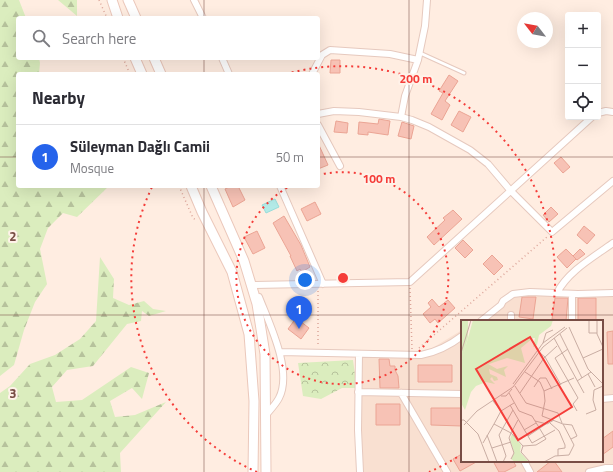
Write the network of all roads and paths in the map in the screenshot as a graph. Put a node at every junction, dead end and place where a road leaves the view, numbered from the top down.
1 (99, 0) edge
2 (112, 0) edge
3 (194, 0) edge
4 (427, 0) edge
5 (131, 1) edge
6 (106, 16) edge
7 (117, 16) edge
8 (135, 16) edge
9 (202, 16) edge
10 (420, 53) junction
11 (320, 59) edge
12 (124, 60) edge
13 (136, 60) edge
14 (155, 60) edge
15 (223, 60) edge
16 (319, 60) edge
17 (418, 60) junction
18 (129, 72) edge
19 (141, 72) edge
20 (160, 72) edge
21 (228, 72) edge
22 (313, 72) edge
23 (464, 73) dead end
24 (601, 112) edge
25 (613, 112) edge
26 (320, 114) edge
27 (401, 117) junction
28 (589, 120) edge
29 (320, 129) edge
30 (340, 166) dead end
31 (613, 181) edge
32 (192, 188) edge
33 (212, 188) edge
34 (281, 188) edge
35 (510, 190) junction
36 (552, 232) junction
37 (613, 243) edge
38 (244, 261) junction
39 (410, 282) junction
40 (320, 284) junction
41 (254, 285) junction
42 (557, 293) junction
43 (613, 293) edge
44 (572, 294) junction
45 (482, 320) edge
46 (572, 320) edge
47 (461, 337) edge
48 (280, 352) junction
49 (318, 353) junction
50 (359, 354) junction
51 (412, 355) junction
52 (358, 392) junction
53 (401, 393) junction
54 (461, 394) edge
55 (613, 398) edge
56 (603, 399) edge
57 (266, 415) junction
58 (525, 462) edge
59 (613, 468) edge
60 (253, 472) edge
61 (266, 472) edge
62 (360, 472) edge
63 (447, 472) edge
64 (530, 472) edge
65 (588, 472) edge

1 - 6 path
2 - 7 main road
3 - 9 street
4 - 10 street
5 - 8 main road
10 - 17 street
10 - 23 lane
11 - 17 street
12 - 18 path
13 - 19 main road
14 - 20 main road
15 - 21 street
16 - 22 street
17 - 27 street
24 - 25 street
26 - 27 street
27 - 35 street
28 - 35 street
29 - 30 street
31 - 36 street
32 - 60 main road
33 - 38 main road
34 - 40 street
35 - 36 street
35 - 39 street
36 - 51 path
37 - 42 street
38 - 41 street
38 - 57 main road
39 - 40 street
39 - 51 path
40 - 41 street
40 - 49 path
41 - 48 street
42 - 44 street
42 - 45 street
43 - 44 street
44 - 46 street
47 - 51 street
48 - 49 street
48 - 57 street
49 - 50 street
50 - 51 street
50 - 52 street
52 - 53 street
52 - 62 street
53 - 54 street
53 - 63 street
55 - 56 street
57 - 61 main road
58 - 64 street
59 - 65 street

